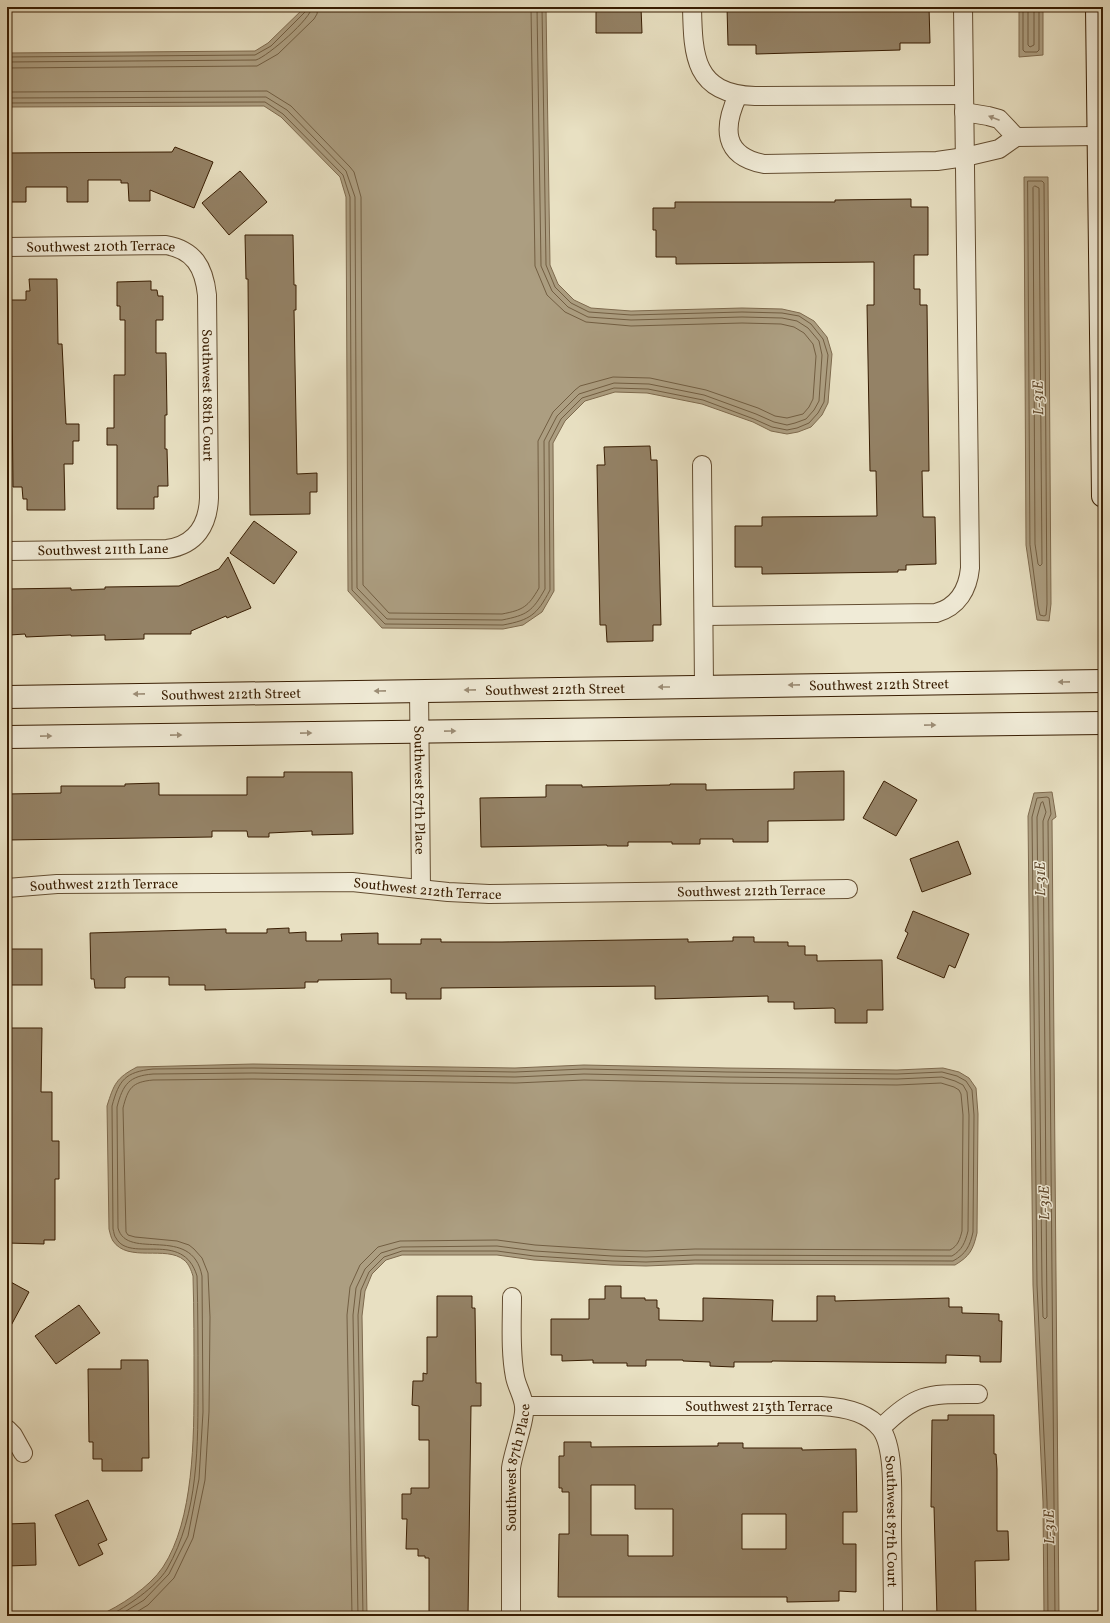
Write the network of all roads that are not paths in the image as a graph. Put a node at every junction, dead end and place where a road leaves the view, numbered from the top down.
1 (692, 7) edge
2 (963, 7) edge
3 (1097, 7) edge
4 (738, 95) junction
5 (964, 104) junction
6 (1097, 136) junction
7 (1016, 137) junction
8 (965, 157) junction
9 (7, 247) edge
10 (192, 257) joint
11 (702, 465) dead end
12 (1103, 496) edge
13 (196, 535) joint
14 (7, 551) edge
15 (704, 616) junction
16 (1103, 681) edge
17 (704, 687) junction
18 (420, 690) junction
19 (7, 697) edge
20 (1103, 723) edge
21 (420, 731) junction
22 (7, 737) edge
23 (7, 888) edge
24 (848, 889) dead end
25 (421, 890) junction
26 (512, 1297) dead end
27 (978, 1394) dead end
28 (524, 1406) junction
29 (881, 1428) junction
30 (7, 1429) edge
31 (23, 1453) dead end
32 (511, 1616) edge
33 (893, 1616) edge

1 - 4 street
2 - 5 street
3 - 6 street
4 - 5 street
4 - 8 street
7 -> 5 street
5 - 8 street
6 - 7 street
6 - 12 street
7 - 8 street
8 - 15 street
9 - 10 street, Southwest 210th Terrace
10 - 13 street, Southwest 88th Court
11 - 15 street
13 - 14 street, Southwest 211th Lane
15 - 17 street
16 -> 17 street, Southwest 212th Street
17 -> 18 street, Southwest 212th Street
18 -> 19 street, Southwest 212th Street
18 - 21 street, Southwest 87th Place
21 -> 20 street
22 -> 21 street
21 - 25 street, Southwest 87th Place
23 - 25 street, Southwest 212th Terrace
24 - 25 street, Southwest 212th Terrace
26 - 28 street, Southwest 87th Place
27 - 29 street
28 - 29 street, Southwest 213th Terrace
28 - 32 street, Southwest 87th Place
29 - 33 street, Southwest 87th Court
30 - 31 street

